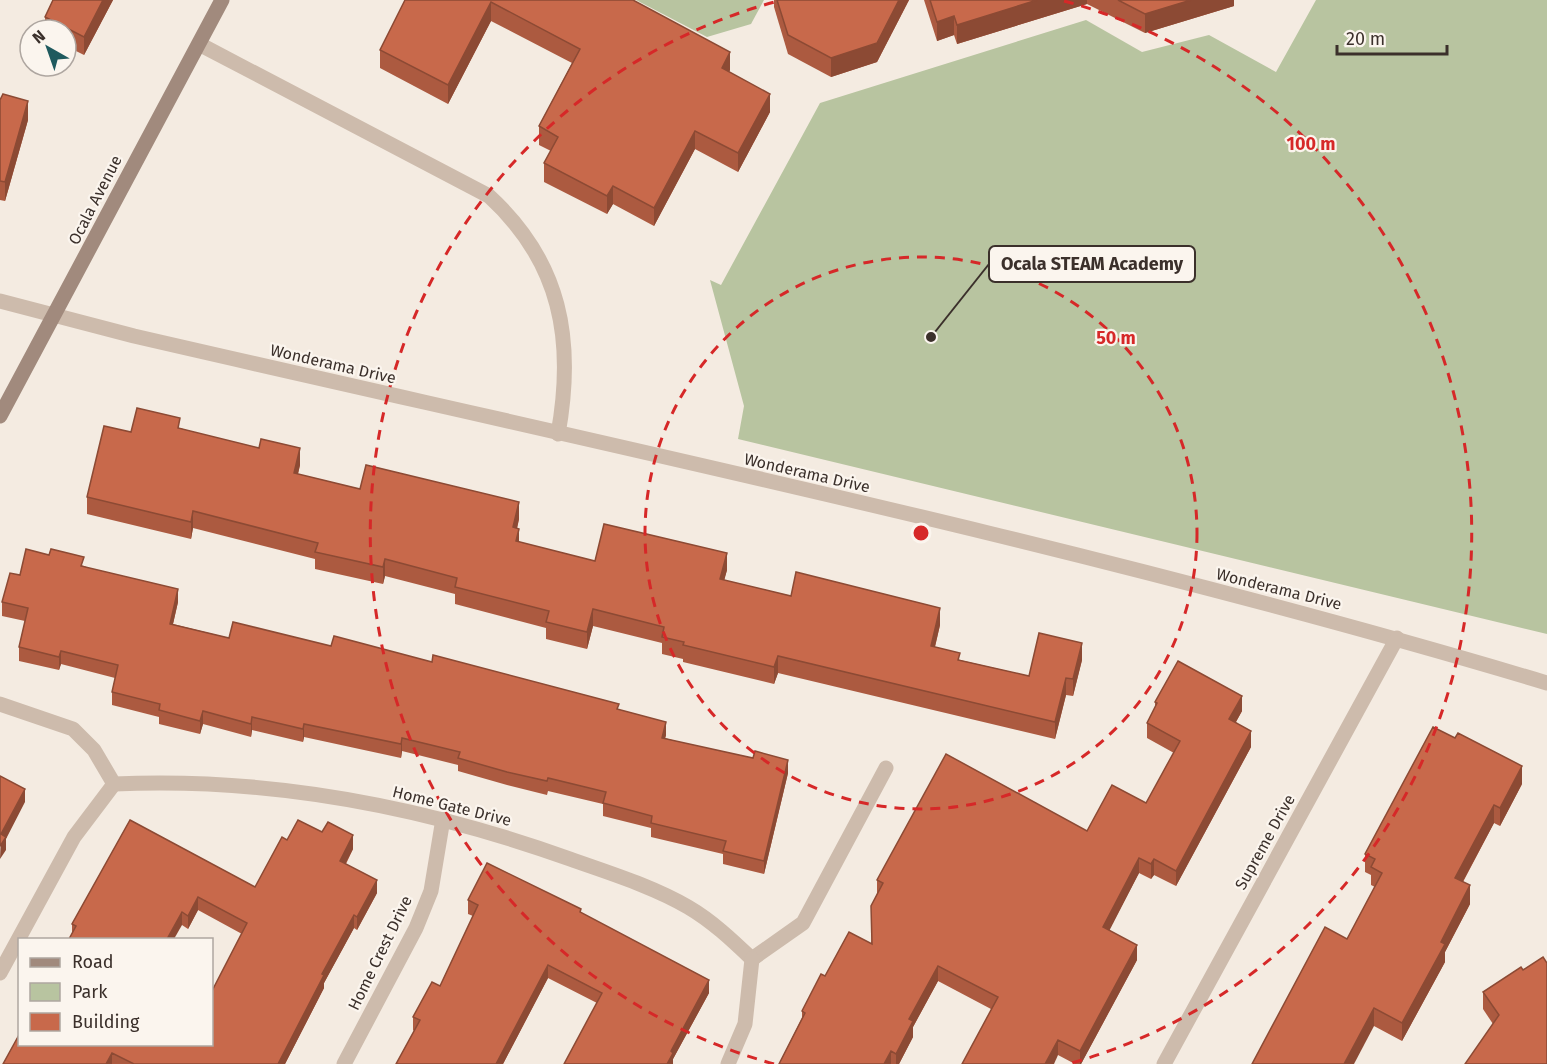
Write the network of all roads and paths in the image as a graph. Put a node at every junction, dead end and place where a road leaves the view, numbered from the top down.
1 (222, 0) edge
2 (199, 44) junction
3 (0, 301) edge
4 (54, 316) junction
5 (0, 416) edge
6 (558, 434) junction
7 (1397, 638) junction
8 (1547, 683) edge
9 (0, 704) edge
10 (886, 768) dead end
11 (114, 784) junction
12 (443, 819) junction
13 (19, 938) edge
14 (18, 940) edge
15 (752, 958) junction
16 (0, 973) edge
17 (344, 1064) edge
18 (728, 1064) edge
19 (1164, 1064) edge

1 - 2 street, Ocala Avenue
2 - 4 street, Ocala Avenue
2 - 6 street
3 - 4 street, Wonderama Drive
4 - 5 street, Ocala Avenue
4 - 6 street, Wonderama Drive
6 - 7 street, Wonderama Drive
7 - 8 street, Wonderama Drive
7 - 19 street, Supreme Drive
9 - 11 street
10 - 15 street
11 - 12 street, Home Gate Drive
11 - 13 street
12 - 15 street, Home Gate Drive
12 - 17 street, Home Crest Drive
14 - 16 street
15 - 18 street

